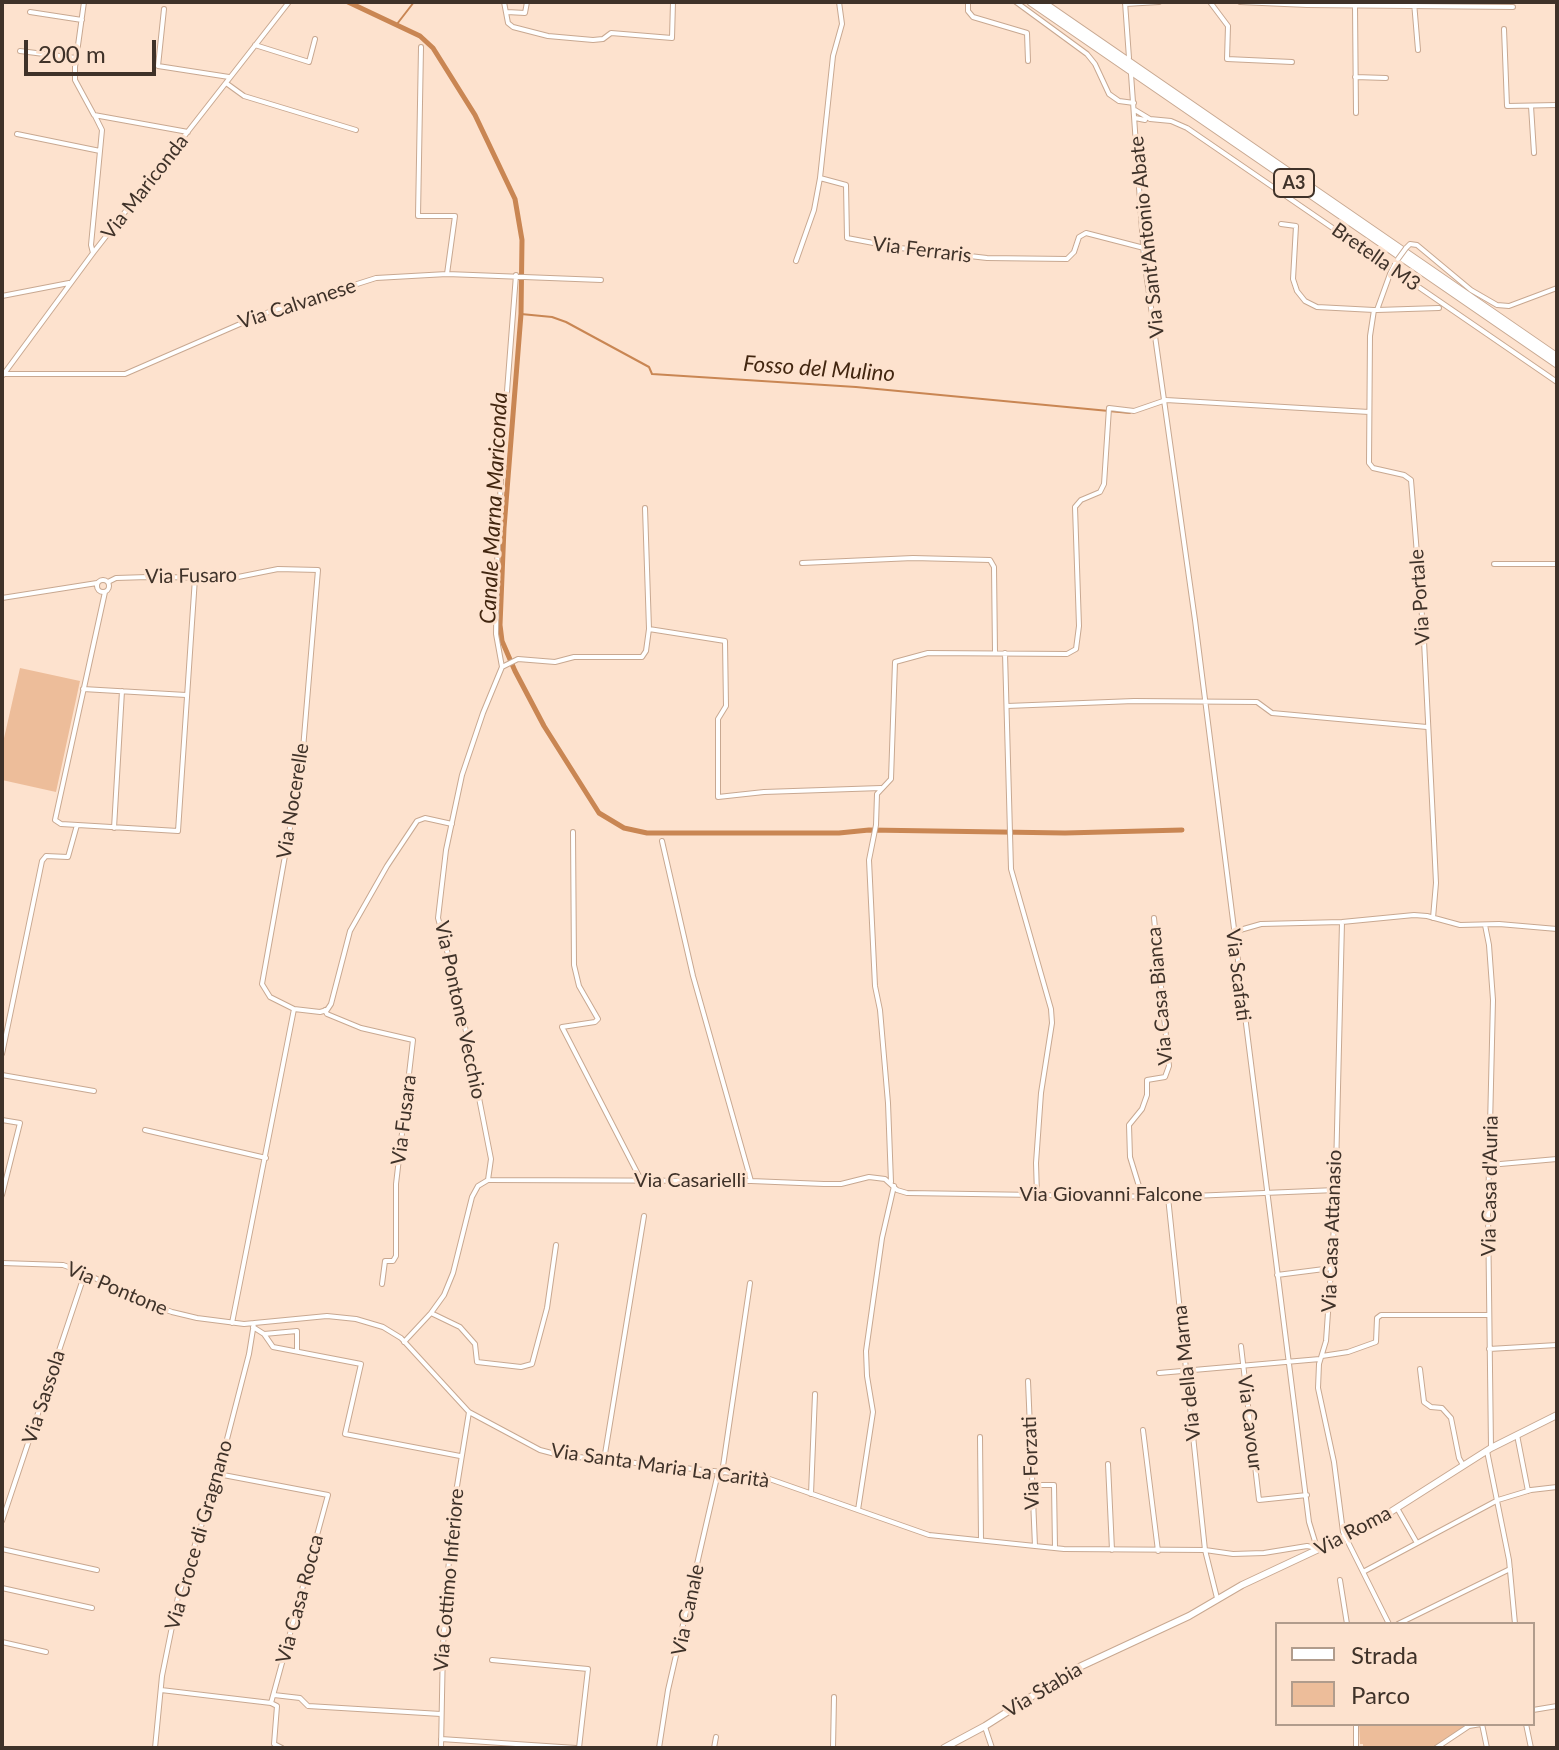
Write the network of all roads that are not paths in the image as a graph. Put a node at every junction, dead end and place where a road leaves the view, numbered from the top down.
1 (84, 2) edge
2 (289, 2) edge
3 (504, 2) edge
4 (527, 2) edge
5 (673, 2) edge
6 (839, 2) edge
7 (968, 2) edge
8 (1016, 2) edge
9 (1031, 2) edge
10 (1042, 2) edge
11 (1159, 2) edge
12 (1210, 2) edge
13 (1240, 2) edge
14 (1125, 3) edge
15 (1414, 4) edge
16 (1355, 6) junction
17 (1513, 7) dead end
18 (164, 9) dead end
19 (30, 12) dead end
20 (507, 12) junction
21 (82, 20) junction
22 (1504, 29) dead end
23 (315, 39) dead end
24 (255, 45) junction
25 (421, 47) dead end
26 (1418, 50) dead end
27 (20, 51) dead end
28 (76, 58) junction
29 (1129, 58) dead end
30 (1028, 61) dead end
31 (1292, 62) dead end
32 (1131, 74) dead end
33 (1355, 77) junction
34 (1386, 78) dead end
35 (228, 80) junction
36 (1134, 103) junction
37 (1557, 105) edge
38 (1531, 106) junction
39 (1134, 110) junction
40 (1356, 113) dead end
41 (95, 116) junction
42 (1135, 118) junction
43 (1146, 118) junction
44 (356, 130) dead end
45 (1136, 131) junction
46 (188, 132) junction
47 (17, 134) dead end
48 (100, 151) junction
49 (1534, 153) dead end
50 (820, 178) junction
51 (1281, 224) dead end
52 (1144, 248) junction
53 (93, 253) junction
54 (796, 261) dead end
55 (447, 274) junction
56 (517, 275) junction
57 (601, 280) dead end
58 (72, 282) junction
59 (1557, 288) edge
60 (2, 296) edge
61 (1439, 308) dead end
62 (1375, 310) junction
63 (1557, 357) edge
64 (1557, 364) edge
65 (3, 375) edge
66 (1557, 382) edge
67 (1166, 400) junction
68 (1369, 412) junction
69 (645, 508) dead end
70 (802, 563) dead end
71 (1494, 564) dead end
72 (1557, 564) edge
73 (319, 574) joint
74 (195, 578) junction
75 (108, 582) junction
76 (97, 583) junction
77 (105, 592) junction
78 (2, 598) edge
79 (649, 629) junction
80 (995, 653) junction
81 (1005, 653) junction
82 (504, 666) junction
83 (83, 689) junction
84 (122, 691) junction
85 (186, 695) junction
86 (1204, 700) junction
87 (1006, 706) junction
88 (1427, 727) junction
89 (883, 788) junction
90 (452, 824) junction
91 (77, 825) junction
92 (114, 828) junction
93 (573, 832) dead end
94 (662, 841) dead end
95 (1154, 918) dead end
96 (1433, 918) junction
97 (1342, 922) junction
98 (1485, 925) junction
99 (1557, 929) edge
100 (1233, 932) junction
101 (294, 1009) junction
102 (325, 1010) junction
103 (2, 1054) edge
104 (2, 1075) edge
105 (94, 1091) dead end
106 (2, 1120) edge
107 (145, 1130) dead end
108 (266, 1158) junction
109 (1557, 1159) edge
110 (1489, 1165) junction
111 (488, 1180) junction
112 (751, 1181) junction
113 (642, 1182) junction
114 (892, 1184) junction
115 (1336, 1190) junction
116 (1266, 1194) junction
117 (2, 1195) edge
118 (1037, 1195) junction
119 (1142, 1196) junction
120 (1168, 1197) junction
121 (644, 1216) dead end
122 (556, 1245) dead end
123 (2, 1263) edge
124 (1332, 1268) junction
125 (85, 1273) junction
126 (1277, 1275) junction
127 (750, 1283) dead end
128 (382, 1284) dead end
129 (431, 1313) junction
130 (1489, 1315) junction
131 (232, 1323) junction
132 (254, 1325) junction
133 (264, 1334) junction
134 (404, 1342) junction
135 (1557, 1345) edge
136 (1241, 1346) dead end
137 (1489, 1349) junction
138 (297, 1352) junction
139 (1322, 1357) junction
140 (1289, 1363) junction
141 (1243, 1366) junction
142 (1420, 1369) dead end
143 (1185, 1371) junction
144 (1159, 1373) dead end
145 (1028, 1381) dead end
146 (815, 1394) dead end
147 (469, 1412) junction
148 (1557, 1415) edge
149 (1143, 1430) dead end
150 (1517, 1435) junction
151 (980, 1437) dead end
152 (1489, 1450) junction
153 (460, 1456) junction
154 (604, 1460) junction
155 (1108, 1464) dead end
156 (1463, 1465) junction
157 (720, 1473) junction
158 (218, 1474) junction
159 (1032, 1485) junction
160 (1557, 1487) edge
161 (1528, 1491) junction
162 (811, 1494) junction
163 (1307, 1495) junction
164 (1498, 1500) junction
165 (1397, 1508) junction
166 (858, 1510) junction
167 (2, 1521) edge
168 (1344, 1536) junction
169 (981, 1540) junction
170 (1417, 1543) junction
171 (1035, 1546) junction
172 (1055, 1548) junction
173 (1317, 1548) junction
174 (2, 1549) edge
175 (1112, 1550) junction
176 (1205, 1550) junction
177 (1158, 1551) junction
178 (1510, 1569) junction
179 (97, 1570) dead end
180 (1363, 1572) junction
181 (1340, 1580) dead end
182 (2, 1588) edge
183 (1218, 1599) junction
184 (92, 1608) dead end
185 (1347, 1622) edge
186 (1388, 1622) edge
187 (1402, 1622) edge
188 (1515, 1622) edge
189 (1144, 1637) joint
190 (2, 1642) edge
191 (46, 1652) dead end
192 (492, 1660) dead end
193 (161, 1690) junction
194 (274, 1695) junction
195 (834, 1697) dead end
196 (271, 1703) junction
197 (1557, 1706) edge
198 (1535, 1710) edge
199 (441, 1714) junction
200 (985, 1726) junction
201 (1356, 1726) edge
202 (1469, 1726) edge
203 (1482, 1726) edge
204 (1526, 1726) edge
205 (716, 1737) dead end
206 (441, 1739) junction
207 (155, 1748) edge
208 (282, 1748) edge
209 (441, 1748) edge
210 (578, 1748) edge
211 (659, 1748) edge
212 (714, 1748) edge
213 (833, 1748) edge
214 (944, 1748) edge
215 (992, 1748) edge
216 (1356, 1748) edge
217 (1436, 1748) edge
218 (1487, 1748) edge
219 (1531, 1748) edge

1 - 21 street
2 - 24 street, Via Mariconda
3 - 20 street
4 - 20 street
5 - 20 street
6 - 50 street
7 - 30 street
8 - 36 street
9 - 64 highway, A3
10 - 63 highway, A3
11 - 14 street
12 - 31 street
13 - 16 street
14 - 29 street
15 - 16 street
15 - 17 street
15 - 26 street
16 - 33 street
18 - 35 street
19 - 21 street
21 - 28 street
22 - 38 street
23 - 24 street
24 - 35 street, Via Mariconda
25 - 55 street
27 - 28 street
28 - 41 street
32 - 36 street, Via Sant'Antonio Abate
33 - 34 street
33 - 40 street
35 - 44 street
35 - 46 street, Via Mariconda
36 - 39 street, Via Sant'Antonio Abate
37 - 38 street
38 - 49 street
39 - 42 street, Via Sant'Antonio Abate
39 - 43 street, Bretella M3
41 - 46 street
41 - 48 street
42 - 43 street, Bretella M3
42 - 45 street, Via Sant'Antonio Abate
43 - 45 street
43 - 66 street, Bretella M3
45 - 52 street, Via Sant'Antonio Abate
46 - 53 street, Via Mariconda
47 - 48 street
48 - 53 street
50 - 52 street, Via Ferraris
50 - 54 street
51 - 62 street
52 - 67 street, Via Sant'Antonio Abate
53 - 58 street, Via Mariconda
55 - 56 street, Via Calvanese
55 - 65 street, Via Calvanese
56 - 57 street, Via Calvanese
56 - 82 street
58 - 60 street
58 - 65 street, Via Mariconda
59 - 62 street, Via Portale, bridge
61 - 62 street
62 - 68 street, Via Portale
67 - 68 street
67 - 81 street
67 - 86 street, Via Scafati
68 - 88 street, Via Portale
69 - 79 street
70 - 80 street
71 - 72 street
73 - 74 street, Via Fusaro
73 - 101 street, Via Nocerelle
74 - 75 street, Via Fusaro
74 - 85 street
75 - 76 street, Via Fusaro
75 - 77 street
76 - 77 street
76 - 78 street, Via Fusaro
77 - 83 street
79 - 82 street
79 - 89 street
80 - 81 street
80 - 89 street
81 - 87 street
82 - 90 street, Via Pontone Vecchio
83 - 84 street
83 - 91 street
84 - 85 street
84 - 92 street
85 - 92 street
86 - 87 street
86 - 88 street
86 - 100 street, Via Scafati
87 - 118 street
88 - 96 street, Via Portale
89 - 114 street
90 - 102 street
90 - 111 street, Via Pontone Vecchio
91 - 92 street
91 - 103 street
93 - 113 street
94 - 112 street
95 - 119 street, Via Casa Bianca
96 - 97 street
96 - 98 street
97 - 100 street
97 - 115 street, Via Casa Attanasio
98 - 99 street
98 - 110 street, Via Casa d'Auria
100 - 116 street, Via Scafati
101 - 102 street
101 - 108 street
102 - 128 street, Via Fusara
104 - 105 street
106 - 117 street
107 - 108 street
108 - 131 street
109 - 110 street
110 - 130 street, Via Casa d'Auria
111 - 113 street, Via Casarielli
111 - 129 street
112 - 113 street, Via Casarielli
112 - 114 street, Via Casarielli
114 - 118 street, Via Giovanni Falcone
114 - 166 street
115 - 116 street, Via Giovanni Falcone
115 - 124 street, Via Casa Attanasio
116 - 120 street, Via Giovanni Falcone
116 - 126 street, Via Scafati
118 - 119 street, Via Giovanni Falcone
119 - 120 street, Via Giovanni Falcone
120 - 143 street, Via della Marna
121 - 154 street
122 - 129 street
123 - 125 street, Via Pontone
124 - 126 street
124 - 139 street, Via Casa Attanasio
125 - 131 street, Via Pontone
125 - 167 street, Via Sassola
126 - 140 street, Via Scafati
127 - 157 street, Via Canale
129 - 134 street
130 - 137 street, Via Casa d'Auria
130 - 139 street
131 - 132 street, Via Santa Maria La Carità
132 - 133 street
132 - 134 street, Via Santa Maria La Carità
132 - 158 street, Via Croce di Gragnano
133 - 138 street
133 - 138 street
134 - 147 street, Via Santa Maria La Carità
135 - 137 street
136 - 141 street, Via Cavour
137 - 152 street, Via Casa d'Auria
138 - 153 street
139 - 140 street
139 - 168 street, Via Casa Attanasio
140 - 141 street
140 - 163 street, Via Scafati
141 - 143 street
141 - 163 street, Via Cavour
142 - 156 street
143 - 144 street
143 - 176 street, Via della Marna
145 - 159 street, Via Forzati
146 - 162 street
147 - 153 street, Via Cottimo Inferiore
147 - 154 street, Via Santa Maria La Carità
148 - 150 main road, Via Roma
149 - 177 street
150 - 152 main road, Via Roma
150 - 161 street
151 - 169 street
152 - 156 main road, Via Roma
152 - 164 street, Via Casa d'Auria
153 - 199 street, Via Cottimo Inferiore
154 - 157 street, Via Santa Maria La Carità
155 - 175 street
156 - 165 main road, Via Roma
157 - 162 street, Via Santa Maria La Carità
157 - 211 street, Via Canale
158 - 193 street, Via Croce di Gragnano
158 - 194 street, Via Casa Rocca
159 - 171 street, Via Forzati
159 - 172 street
160 - 161 street
161 - 164 street
162 - 166 street, Via Santa Maria La Carità
163 - 173 street, Via Scafati
164 - 170 street
164 - 178 street, Via Casa d'Auria
165 - 168 main road, Via Roma
165 - 170 street
166 - 169 street, Via Santa Maria La Carità
168 - 173 main road, Via Roma
168 - 180 street
169 - 171 street, Via Santa Maria La Carità
170 - 180 street
171 - 172 street, Via Santa Maria La Carità
172 - 175 street, Via Santa Maria La Carità
173 - 176 street, Via Santa Maria La Carità
173 - 183 main road, Via Roma
174 - 179 street
175 - 177 street, Via Santa Maria La Carità
176 - 177 street, Via Santa Maria La Carità
176 - 183 street, Via della Marna
178 - 187 street
178 - 188 street, Via Casa d'Auria
180 - 186 street
181 - 185 street
182 - 184 street
183 - 189 main road, Via Roma
189 - 200 main road, Via Stabia
190 - 191 street
192 - 210 street
193 - 196 street
193 - 207 street, Via Croce di Gragnano
194 - 196 street, Via Casa Rocca
194 - 199 street
195 - 213 street
196 - 208 street
197 - 198 street
199 - 206 street, Via Cottimo Inferiore
200 - 214 main road, Via Stabia
200 - 215 street
201 - 216 street
202 - 217 street
203 - 218 street
204 - 219 street
205 - 212 street
206 - 209 street, Via Cottimo Inferiore
206 - 210 street

